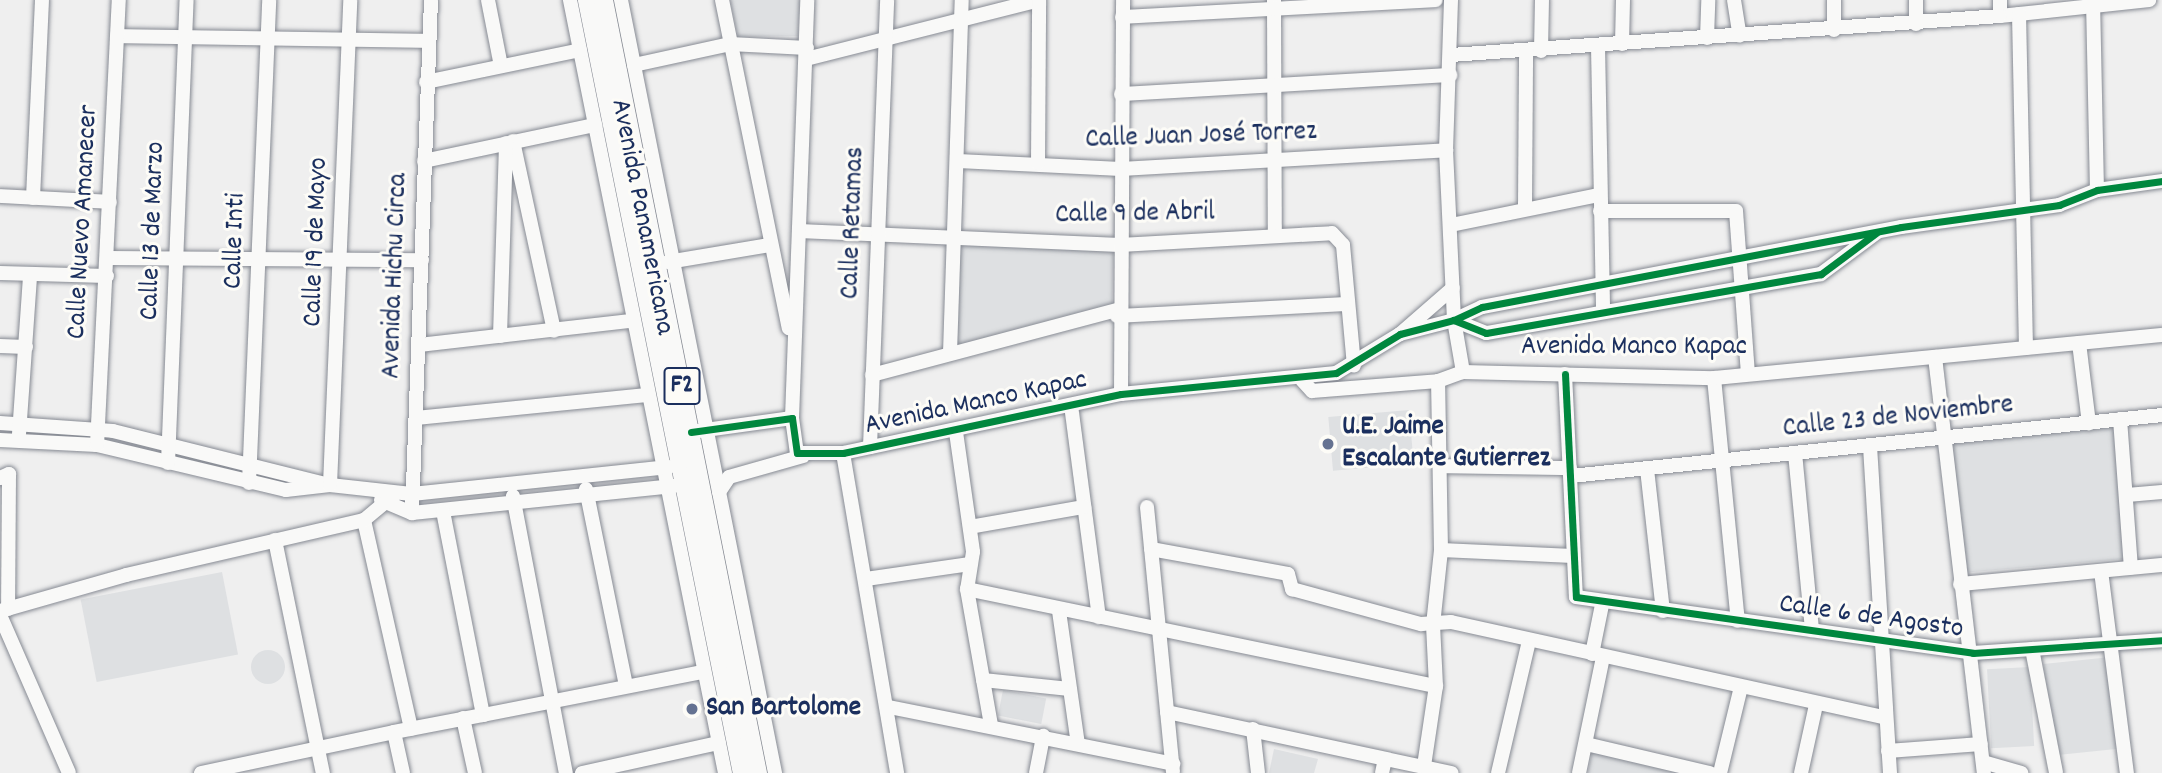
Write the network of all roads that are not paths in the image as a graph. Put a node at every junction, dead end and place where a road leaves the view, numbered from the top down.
1 (43, 0) edge
2 (119, 0) edge
3 (187, 0) edge
4 (270, 0) edge
5 (350, 0) edge
6 (431, 0) edge
7 (488, 0) edge
8 (570, 0) edge
9 (587, 0) edge
10 (603, 0) edge
11 (621, 0) edge
12 (722, 0) edge
13 (807, 0) edge
14 (887, 0) edge
15 (962, 0) edge
16 (1039, 0) edge
17 (1123, 0) edge
18 (1436, 0) edge
19 (1451, 0) edge
20 (1542, 0) edge
21 (1623, 0) edge
22 (1708, 0) edge
23 (1734, 0) edge
24 (1834, 0) edge
25 (1916, 0) edge
26 (2000, 0) edge
27 (2148, 0) edge
28 (1354, 2) edge
29 (2093, 2) edge
30 (1274, 3) edge
31 (2019, 14) junction
32 (2000, 16) junction
33 (1122, 17) junction
34 (961, 21) junction
35 (1916, 24) junction
36 (1834, 30) junction
37 (186, 35) junction
38 (268, 35) junction
39 (117, 36) junction
40 (1740, 36) junction
41 (349, 38) junction
42 (1707, 38) junction
43 (885, 40) junction
44 (429, 41) junction
45 (730, 44) junction
46 (1622, 44) junction
47 (1598, 46) junction
48 (580, 50) junction
49 (1541, 51) junction
50 (1526, 52) junction
51 (806, 53) junction
52 (1451, 55) junction
53 (634, 65) junction
54 (501, 66) junction
55 (1450, 75) junction
56 (426, 82) junction
57 (1273, 85) junction
58 (1121, 94) junction
59 (595, 125) junction
60 (510, 142) junction
61 (1446, 150) junction
62 (424, 161) junction
63 (958, 161) junction
64 (1271, 161) junction
65 (1038, 163) junction
66 (1121, 169) junction
67 (2162, 181) edge
68 (2097, 190) junction
69 (1598, 195) junction
70 (0, 196) edge
71 (33, 198) junction
72 (110, 202) junction
73 (1525, 207) junction
74 (1600, 211) junction
75 (2022, 211) junction
76 (1451, 225) junction
77 (799, 231) junction
78 (1876, 233) junction
79 (878, 234) junction
80 (954, 236) junction
81 (1275, 236) junction
82 (770, 245) junction
83 (1120, 245) junction
84 (108, 258) junction
85 (1740, 259) junction
86 (179, 260) junction
87 (342, 260) junction
88 (422, 261) junction
89 (260, 262) junction
90 (666, 262) junction
91 (0, 273) edge
92 (30, 275) junction
93 (107, 276) junction
94 (1600, 285) junction
95 (1453, 288) junction
96 (1742, 288) junction
97 (1344, 304) junction
98 (1603, 312) junction
99 (1117, 313) junction
100 (1454, 320) junction
101 (631, 321) junction
102 (554, 331) junction
103 (1400, 334) junction
104 (2162, 335) edge
105 (500, 336) junction
106 (2079, 343) junction
107 (792, 344) junction
108 (419, 345) junction
109 (0, 346) edge
110 (26, 347) junction
111 (2026, 348) junction
112 (950, 353) junction
113 (1935, 357) junction
114 (1354, 366) junction
115 (1463, 372) junction
116 (1564, 374) junction
117 (1748, 374) junction
118 (872, 375) junction
119 (1714, 378) junction
120 (1302, 380) junction
121 (1438, 381) junction
122 (1121, 394) junction
123 (647, 395) junction
124 (1071, 405) junction
125 (2162, 415) edge
126 (416, 418) junction
127 (792, 418) junction
128 (2120, 419) junction
129 (2090, 423) junction
130 (0, 424) edge
131 (19, 424) junction
132 (98, 429) junction
133 (700, 431) junction
134 (956, 432) junction
135 (1945, 438) junction
136 (0, 440) edge
137 (18, 440) junction
138 (169, 444) junction
139 (97, 445) junction
140 (1870, 446) junction
141 (870, 447) junction
142 (843, 453) junction
143 (1795, 453) junction
144 (803, 456) junction
145 (1722, 461) junction
146 (250, 462) junction
147 (168, 463) junction
148 (1440, 466) junction
149 (1647, 469) junction
150 (1571, 472) junction
151 (682, 475) junction
152 (584, 477) junction
153 (0, 478) edge
154 (249, 483) junction
155 (511, 484) junction
156 (330, 485) junction
157 (719, 492) junction
158 (2162, 492) edge
159 (412, 494) junction
160 (2127, 495) junction
161 (588, 496) junction
162 (390, 500) junction
163 (513, 504) junction
164 (1084, 507) junction
165 (1147, 507) dead end
166 (443, 512) junction
167 (412, 513) junction
168 (364, 520) junction
169 (970, 527) junction
170 (275, 540) junction
171 (1151, 550) junction
172 (1441, 550) junction
173 (1573, 556) junction
174 (970, 564) junction
175 (2162, 565) edge
176 (2131, 568) junction
177 (2101, 571) junction
178 (866, 579) junction
179 (1960, 584) junction
180 (967, 589) junction
181 (1602, 605) junction
182 (1059, 611) junction
183 (1663, 611) junction
184 (3, 612) edge
185 (1099, 617) junction
186 (1738, 621) junction
187 (1433, 625) junction
188 (1159, 629) junction
189 (1812, 630) junction
190 (1884, 639) junction
191 (2162, 640) edge
192 (1529, 641) junction
193 (2110, 643) junction
194 (2032, 649) junction
195 (1973, 653) junction
196 (1598, 656) junction
197 (704, 672) junction
198 (983, 680) junction
199 (626, 685) junction
200 (1436, 686) junction
201 (1741, 688) junction
202 (1070, 689) junction
203 (551, 701) junction
204 (1816, 705) junction
205 (889, 707) junction
206 (1167, 712) junction
207 (482, 715) junction
208 (463, 718) junction
209 (1886, 718) junction
210 (991, 725) junction
211 (411, 729) junction
212 (1253, 729) junction
213 (394, 732) junction
214 (1043, 736) junction
215 (719, 743) junction
216 (1077, 744) junction
217 (1586, 744) junction
218 (1981, 744) junction
219 (318, 748) junction
220 (1888, 751) junction
221 (1384, 766) edge
222 (1424, 766) junction
223 (642, 767) edge
224 (1984, 767) edge
225 (222, 769) edge
226 (1173, 769) edge
227 (69, 773) edge
228 (201, 773) edge
229 (323, 773) edge
230 (403, 773) edge
231 (475, 773) edge
232 (566, 773) edge
233 (582, 773) edge
234 (725, 773) edge
235 (742, 773) edge
236 (757, 773) edge
237 (775, 773) edge
238 (897, 773) edge
239 (1035, 773) edge
240 (1258, 773) edge
241 (1452, 773) edge
242 (1498, 773) edge
243 (1579, 773) edge
244 (1710, 773) edge
245 (1720, 773) edge
246 (1801, 773) edge
247 (1890, 773) edge
248 (2021, 773) edge
249 (2056, 773) edge
250 (2127, 773) edge

1 - 71 street
2 - 39 street, Calle Nuevo Amanecer
3 - 37 street, Calle 13 de Marzo
4 - 38 street, Calle Inti
5 - 41 street, Calle 19 de Mayo
6 - 44 street, Avenida Hichu Circa
7 - 54 street
8 - 48 street, Avenida Panamericana
9 - 151 highway, Avenida Panamericana / F2
10 - 90 highway, Avenida Panamericana / F2
11 - 53 street
12 - 45 street
13 - 51 street
14 - 43 street, Calle Retamas
15 - 34 street
16 - 34 street
16 - 65 street
17 - 33 street
18 - 28 street
19 - 52 street
20 - 49 street
21 - 46 street
22 - 42 street
23 - 40 street
24 - 36 street
25 - 35 street
26 - 32 street
27 - 29 street
28 - 30 street
29 - 31 street
29 - 68 street
30 - 33 street
30 - 57 street
31 - 32 street
31 - 75 street
32 - 35 street
33 - 58 street
34 - 43 street
34 - 63 street
35 - 36 street
36 - 40 street
37 - 38 street
37 - 39 street
37 - 86 street, Calle 13 de Marzo
38 - 41 street
38 - 89 street, Calle Inti
39 - 72 street, Calle Nuevo Amanecer
40 - 42 street
41 - 44 street
41 - 87 street, Calle 19 de Mayo
42 - 46 street
43 - 51 street
43 - 79 street, Calle Retamas
44 - 56 street, Avenida Hichu Circa
45 - 51 street
45 - 53 street
45 - 82 street
46 - 47 street
47 - 49 street
47 - 69 street
48 - 54 street
48 - 59 street, Avenida Panamericana
49 - 50 street
50 - 52 street
50 - 73 street
51 - 77 street
52 - 55 street
53 - 90 street
54 - 56 street
55 - 57 street
55 - 61 street
56 - 62 street, Avenida Hichu Circa
57 - 58 street
57 - 64 street
58 - 66 street
59 - 60 street
59 - 101 street, Avenida Panamericana
60 - 62 street
60 - 102 street
60 - 105 street
61 - 64 street, Calle Juan José Torrez
61 - 76 street
62 - 88 street, Avenida Hichu Circa
63 - 65 street, Calle Juan José Torrez
63 - 80 street
64 - 66 street, Calle Juan José Torrez
64 - 81 street
65 - 66 street, Calle Juan José Torrez
66 - 83 street
67 - 68 street
68 - 75 street
69 - 73 street
69 - 74 street
70 - 71 street
71 - 72 street
72 - 84 street, Calle Nuevo Amanecer
73 - 76 street
74 - 85 street
74 - 94 street
75 - 78 street
75 - 111 street
76 - 95 street
77 - 79 street, Calle 9 de Abril
77 - 107 street
78 - 85 street
78 - 96 street
79 - 80 street, Calle 9 de Abril
79 - 118 street, Calle Retamas
80 - 83 street, Calle 9 de Abril
80 - 112 street
81 - 83 street, Calle 9 de Abril
81 - 97 street, Calle 9 de Abril
82 - 90 street
82 - 107 street
83 - 99 street
84 - 86 street
84 - 93 street, Calle Nuevo Amanecer
85 - 94 street
85 - 96 street
86 - 89 street
86 - 138 street, Calle 13 de Marzo
87 - 88 street
87 - 89 street
87 - 156 street, Calle 19 de Mayo
88 - 108 street, Avenida Hichu Circa
89 - 146 street, Calle Inti
90 - 133 highway, Avenida Panamericana / F2
91 - 92 street
92 - 93 street
92 - 110 street
93 - 132 street, Calle Nuevo Amanecer
94 - 98 street
94 - 100 street
95 - 100 street
95 - 103 street
96 - 98 street
96 - 117 street
97 - 99 street
97 - 114 street, Calle 9 de Abril
98 - 100 street
99 - 112 street
99 - 122 street
100 - 103 street
100 - 115 street
101 - 102 street
101 - 123 street, Avenida Panamericana
102 - 105 street
103 - 114 street
104 - 106 street, Avenida Manco Kapac
105 - 108 street
106 - 111 street, Avenida Manco Kapac
106 - 129 street
107 - 127 street
108 - 126 street, Avenida Hichu Circa
109 - 110 street
110 - 131 street
111 - 113 street, Avenida Manco Kapac
112 - 118 street
113 - 117 street, Avenida Manco Kapac
113 - 135 street
114 - 120 street
115 - 116 street, Avenida Manco Kapac
115 - 121 street, Avenida Manco Kapac
116 - 119 street, Avenida Manco Kapac
116 - 150 street
117 - 119 street, Avenida Manco Kapac
118 - 141 street, Calle Retamas
119 - 145 street
120 - 121 street, Avenida Manco Kapac
120 - 122 street, Avenida Manco Kapac
121 - 148 street
122 - 124 street, Avenida Manco Kapac
123 - 126 street
123 - 151 street, Avenida Panamericana
124 - 134 street, Avenida Manco Kapac
124 - 164 street
125 - 128 street, Calle 23 de Noviembre
126 - 159 street, Avenida Hichu Circa
127 - 133 street
127 - 144 street
128 - 129 street, Calle 23 de Noviembre
128 - 160 street
129 - 135 street, Calle 23 de Noviembre
130 - 131 street
131 - 132 street
131 - 137 street
132 - 138 street
132 - 139 street, Calle Nuevo Amanecer
133 - 151 highway, Avenida Panamericana / F2
133 - 157 street, Avenida Panamericana
134 - 141 street, Avenida Manco Kapac
134 - 169 street
135 - 140 street, Calle 23 de Noviembre
135 - 179 street
136 - 137 street
137 - 139 street
138 - 146 street
138 - 147 street, Calle 13 de Marzo
139 - 147 street
140 - 143 street, Calle 23 de Noviembre
140 - 190 street
141 - 142 street, Avenida Manco Kapac
142 - 144 street, Avenida Manco Kapac
142 - 178 street
143 - 145 street, Calle 23 de Noviembre
143 - 189 street
144 - 157 street, Avenida Manco Kapac
145 - 149 street, Calle 23 de Noviembre
145 - 186 street
146 - 154 street, Calle Inti
146 - 156 street
147 - 154 street
148 - 150 street, Calle 23 de Noviembre
148 - 172 street
149 - 150 street, Calle 23 de Noviembre
149 - 183 street
150 - 173 street
151 - 152 street
151 - 161 street
151 - 197 street, Avenida Panamericana
151 - 235 highway, Avenida Panamericana / F2
151 - 236 highway, Avenida Panamericana / F2
152 - 155 street
152 - 161 street
153 - 184 street
154 - 156 street
155 - 159 street
155 - 163 street
156 - 162 street
157 - 237 street, Avenida Panamericana
158 - 160 street
159 - 162 street
159 - 167 street, Avenida Hichu Circa
160 - 176 street
161 - 163 street
161 - 199 street
162 - 167 street
162 - 168 street
163 - 166 street
163 - 203 street
164 - 169 street
164 - 185 street
165 - 171 street
166 - 167 street
166 - 207 street
168 - 170 street
168 - 211 street
169 - 174 street
170 - 184 street
170 - 219 street
171 - 187 street
171 - 188 street
172 - 173 street
172 - 187 street
173 - 181 street, Calle 6 de Agosto
174 - 178 street
174 - 180 street
175 - 176 street
176 - 177 street
177 - 179 street
177 - 193 street
178 - 205 street
179 - 195 street
180 - 182 street
180 - 198 street
181 - 183 street, Calle 6 de Agosto
181 - 196 street
182 - 185 street
182 - 202 street
183 - 186 street, Calle 6 de Agosto
184 - 227 street
185 - 188 street
186 - 189 street, Calle 6 de Agosto
187 - 192 street
187 - 200 street
188 - 200 street
188 - 206 street
189 - 190 street, Calle 6 de Agosto
190 - 195 street, Calle 6 de Agosto
190 - 209 street
191 - 193 street, Calle 6 de Agosto
192 - 196 street
192 - 242 street
193 - 194 street, Calle 6 de Agosto
193 - 250 street
194 - 195 street, Calle 6 de Agosto
194 - 249 street
195 - 218 street
196 - 201 street
196 - 217 street
197 - 199 street
197 - 215 street, Avenida Panamericana
198 - 202 street
198 - 210 street
199 - 203 street
200 - 222 street
201 - 204 street
201 - 245 street
202 - 216 street
203 - 207 street
203 - 232 street
204 - 209 street
204 - 246 street
205 - 210 street
205 - 238 street
206 - 212 street
206 - 226 street
207 - 208 street
208 - 211 street
208 - 231 street
209 - 220 street
210 - 214 street
211 - 213 street
212 - 221 street
212 - 240 street
213 - 219 street
213 - 230 street
214 - 216 street
214 - 239 street
215 - 223 street
215 - 234 street, Avenida Panamericana
216 - 226 street
217 - 243 street
217 - 244 street
218 - 220 street
218 - 224 street
219 - 225 street
219 - 229 street
220 - 247 street
221 - 222 street
222 - 241 street
223 - 233 street
224 - 248 street
225 - 228 street

